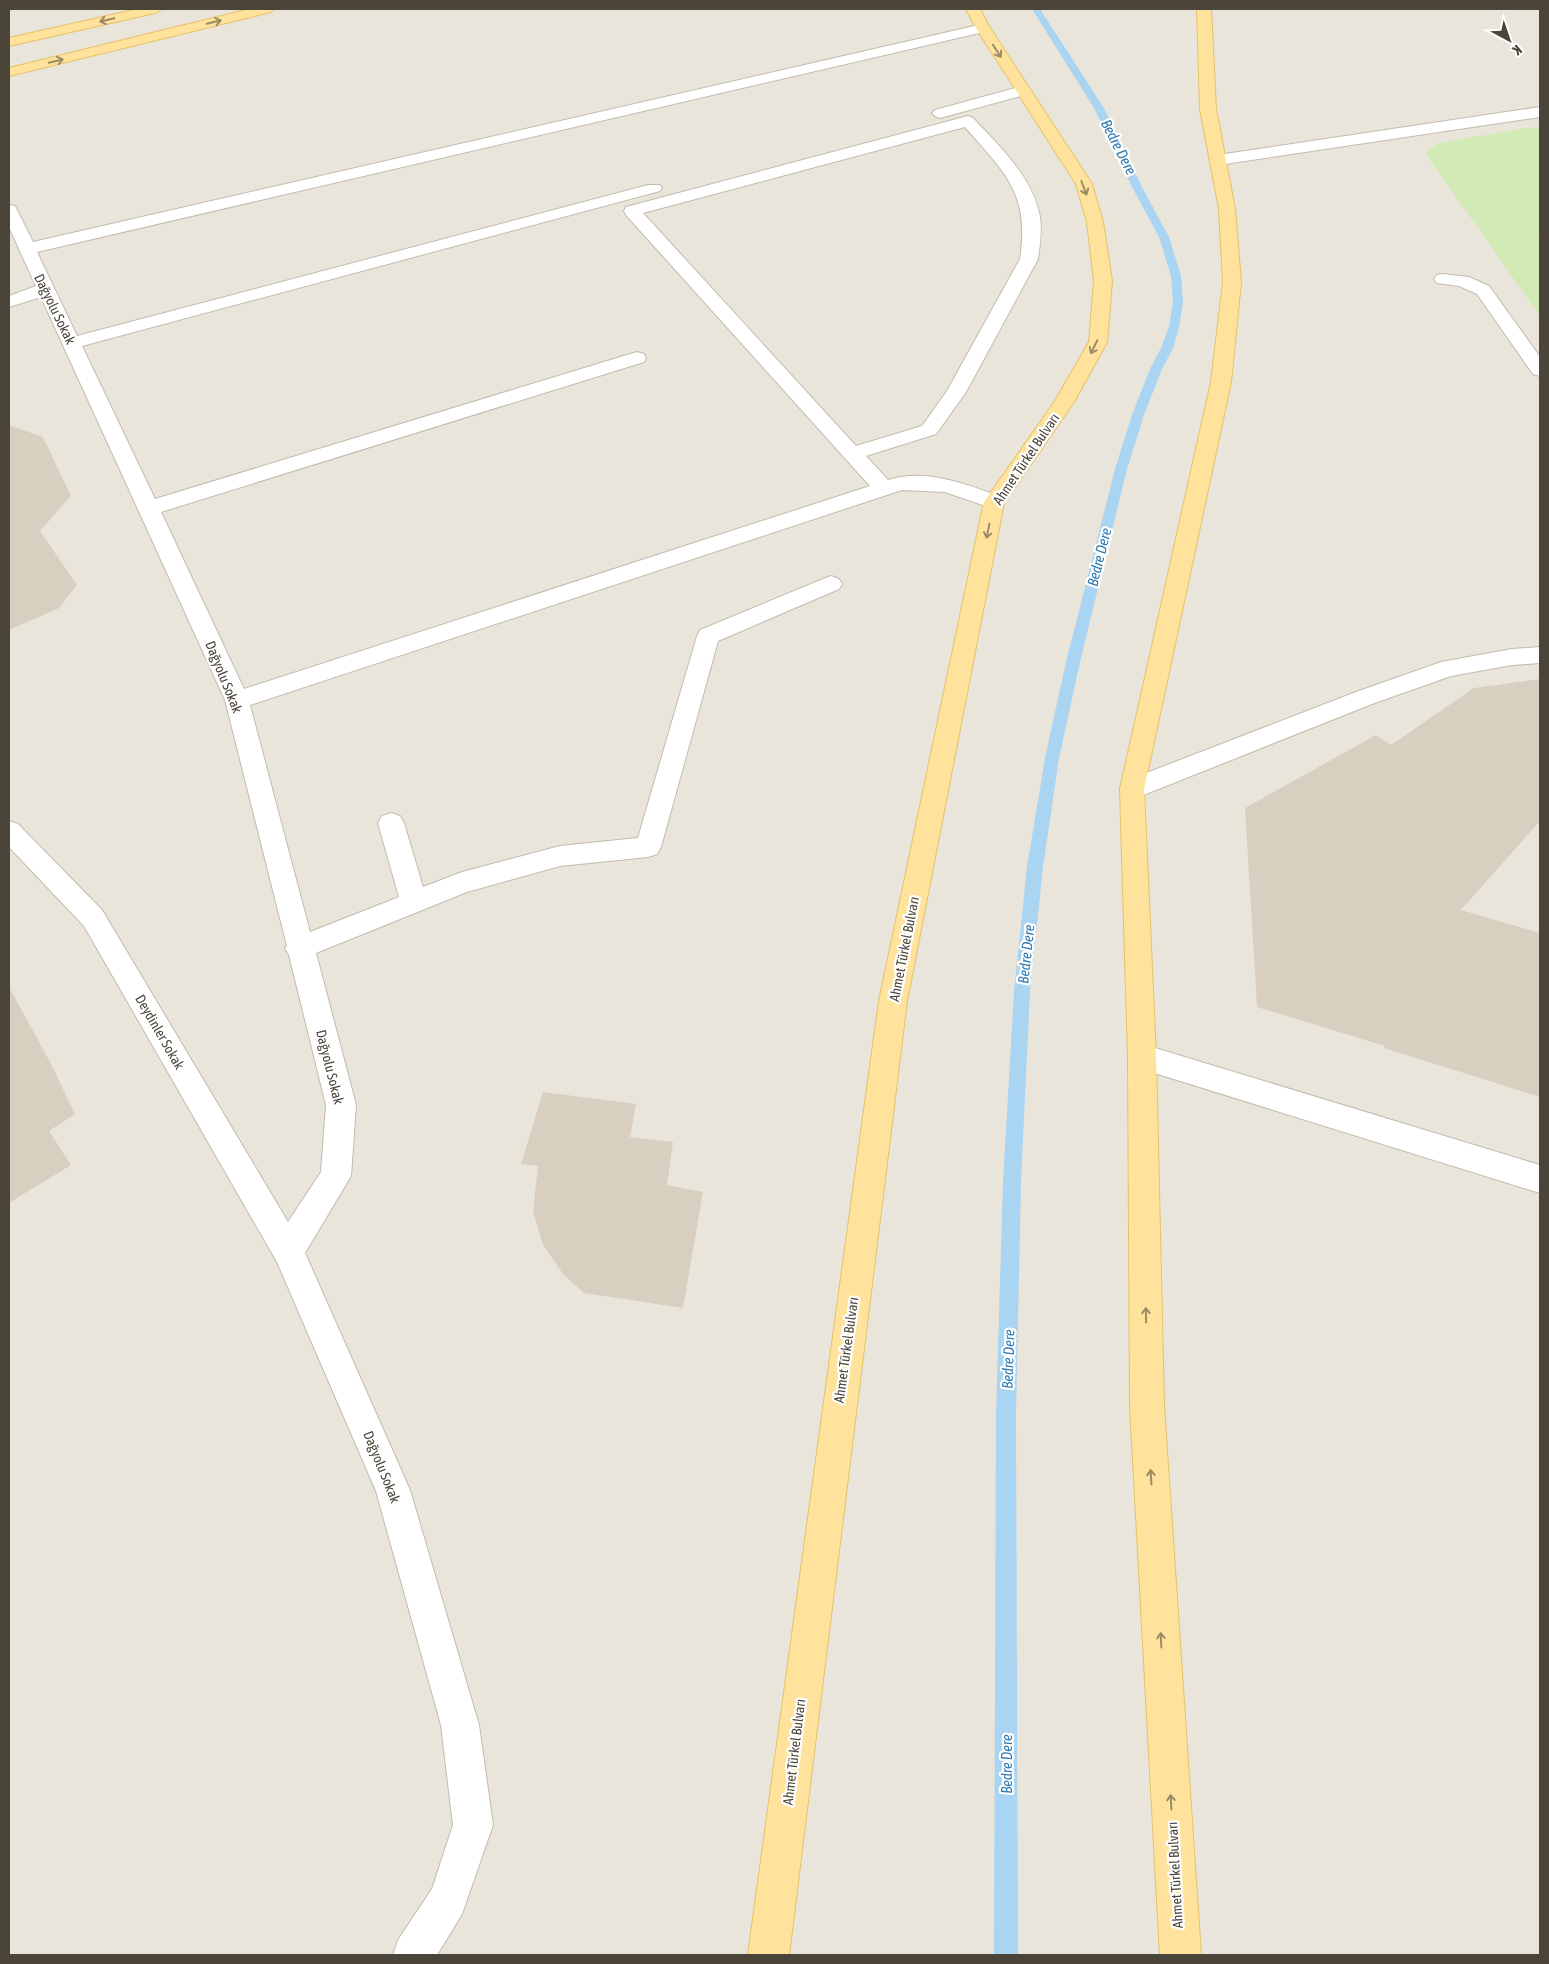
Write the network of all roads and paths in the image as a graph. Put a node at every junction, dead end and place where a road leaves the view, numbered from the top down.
1 (155, 9) edge
2 (266, 9) edge
3 (1204, 9) edge
4 (978, 18) edge
5 (9, 42) edge
6 (9, 72) edge
7 (1023, 91) junction
8 (1540, 112) edge
9 (1218, 160) junction
10 (10, 216) edge
11 (27, 249) junction
12 (1443, 279) dead end
13 (46, 289) junction
14 (9, 302) edge
15 (71, 343) junction
16 (637, 358) dead end
17 (1540, 370) edge
18 (852, 454) junction
19 (884, 489) junction
20 (994, 502) junction
21 (150, 508) junction
22 (831, 584) dead end
23 (1540, 655) edge
24 (236, 700) junction
25 (1132, 789) junction
26 (391, 824) dead end
27 (9, 831) edge
28 (414, 902) junction
29 (299, 948) junction
30 (1142, 1057) junction
31 (1540, 1179) edge
32 (288, 1251) junction
33 (413, 1955) edge
34 (768, 1955) edge
35 (1180, 1955) edge

1 -> 5 main road
6 -> 2 main road
3 - 9 main road, Ahmet Türkel Bulvarı
4 -> 7 main road, Ahmet Türkel Bulvarı
4 - 11 street
7 - 15 street
7 -> 20 main road, Ahmet Türkel Bulvarı
8 - 9 street
9 - 25 main road, Ahmet Türkel Bulvarı
10 - 11 street, Dağyolu Sokak
11 - 13 street, Dağyolu Sokak
12 - 17 street
13 - 14 street
13 - 15 street, Dağyolu Sokak
15 - 21 street, Dağyolu Sokak
16 - 21 street
18 - 18 street
18 - 19 street
19 - 20 street
19 - 24 street
20 -> 34 main road, Ahmet Türkel Bulvarı
21 - 24 street, Dağyolu Sokak
22 - 28 street
23 - 25 street
24 - 29 street, Dağyolu Sokak
25 - 30 main road, Ahmet Türkel Bulvarı
26 - 28 street
27 - 32 street, Deydinler Sokak
28 - 29 street
29 - 32 street, Dağyolu Sokak
30 - 31 street
35 -> 30 main road, Ahmet Türkel Bulvarı
32 - 33 street, Dağyolu Sokak

